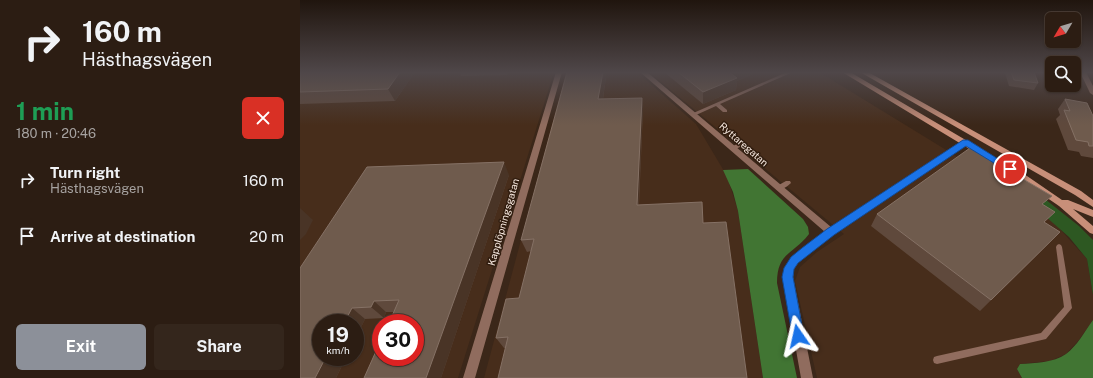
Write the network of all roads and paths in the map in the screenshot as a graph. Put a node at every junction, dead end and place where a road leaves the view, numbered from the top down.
1 (553, 90) edge
2 (664, 90) edge
3 (749, 90) edge
4 (875, 90) edge
5 (895, 90) edge
6 (717, 104) junction
7 (725, 111) dead end
8 (694, 114) junction
9 (966, 142) junction
10 (741, 144) dead end
11 (733, 148) junction
12 (788, 183) dead end
13 (780, 188) junction
14 (1050, 195) junction
15 (1093, 204) edge
16 (1093, 214) edge
17 (1093, 231) edge
18 (831, 232) junction
19 (1059, 247) edge
20 (937, 360) dead end
21 (469, 378) edge
22 (807, 378) edge

1 - 21 street, Kapplöpningsgatan
2 - 8 street, Ryttaregatan
3 - 6 lane
4 - 9 main road
5 - 15 main road
6 - 7 lane
6 - 8 lane
8 - 11 street, Ryttaregatan
9 - 14 main road
9 - 18 street
10 - 11 lane
11 - 13 street, Ryttaregatan
12 - 13 lane
13 - 18 street, Ryttaregatan
14 - 16 main road
14 - 17 main road
18 - 22 street
19 - 20 lane

